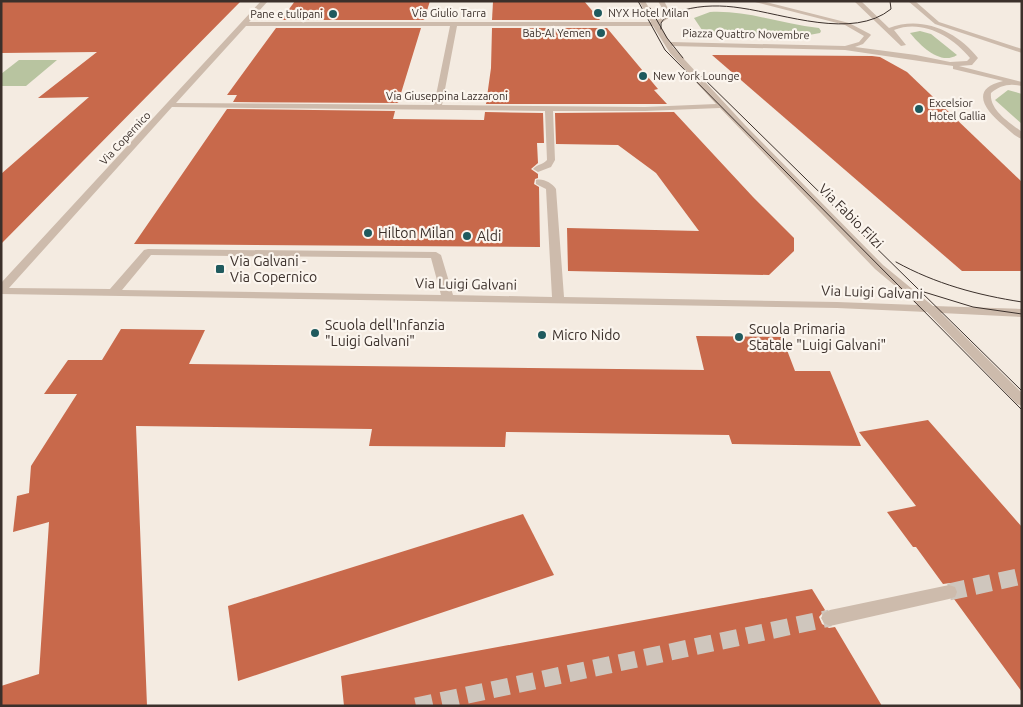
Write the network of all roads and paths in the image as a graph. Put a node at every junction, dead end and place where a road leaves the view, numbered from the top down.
1 (265, 1) edge
2 (642, 1) edge
3 (661, 1) edge
4 (754, 1) edge
5 (857, 1) edge
6 (911, 1) edge
7 (454, 23) junction
8 (243, 24) junction
9 (654, 24) junction
10 (936, 26) junction
11 (947, 34) junction
12 (666, 44) junction
13 (903, 45) junction
14 (845, 48) junction
15 (1022, 51) edge
16 (916, 57) junction
17 (1022, 59) edge
18 (944, 64) junction
19 (1012, 82) junction
20 (1022, 84) edge
21 (171, 105) junction
22 (722, 106) junction
23 (438, 108) junction
24 (549, 108) junction
25 (1022, 137) edge
26 (538, 168) dead end
27 (538, 182) dead end
28 (1, 290) edge
29 (113, 293) junction
30 (448, 299) junction
31 (558, 300) junction
32 (931, 310) junction
33 (1022, 312) edge
34 (1022, 401) edge
35 (948, 592) tunnel mouth
36 (830, 618) tunnel mouth

1 - 8 street, Via Copernico
2 - 9 street, Piazza Quattro Novembre
3 - 9 street
4 - 14 street, Piazza Quattro Novembre
5 - 13 street, Piazza Quattro Novembre
6 - 10 street, Piazza Quattro Novembre
7 - 8 street, Via Giulio Tarra
7 - 9 street, Via Giulio Tarra
7 - 23 street
8 - 21 street, Via Copernico
9 - 12 street, Piazza Quattro Novembre
10 - 11 street, Piazza Quattro Novembre
10 - 13 street, Piazza Quattro Novembre
10 - 15 street
11 - 17 street
11 - 18 street, Piazza Quattro Novembre
12 - 14 street, Piazza Quattro Novembre
12 - 22 street, Via Fabio Filzi
13 - 16 street, Piazza Quattro Novembre
14 - 16 street, Piazza Quattro Novembre
16 - 18 street, Piazza Quattro Novembre
18 - 19 street
19 - 20 street
19 - 25 street
21 - 23 street, Via Giuseppina Lazzaroni
21 - 28 street, Via Copernico
22 - 24 street, Via Giuseppina Lazzaroni
22 - 32 street, Via Fabio Filzi
23 - 24 street, Via Giuseppina Lazzaroni
24 - 26 street
27 - 31 street
28 - 29 street, Via Luigi Galvani
29 - 30 street, Via Luigi Galvani
29 - 30 street
30 - 31 street, Via Luigi Galvani
31 - 32 street, Via Luigi Galvani
32 - 33 street, Via Luigi Galvani
32 - 34 street, Via Fabio Filzi
35 - 36 street

